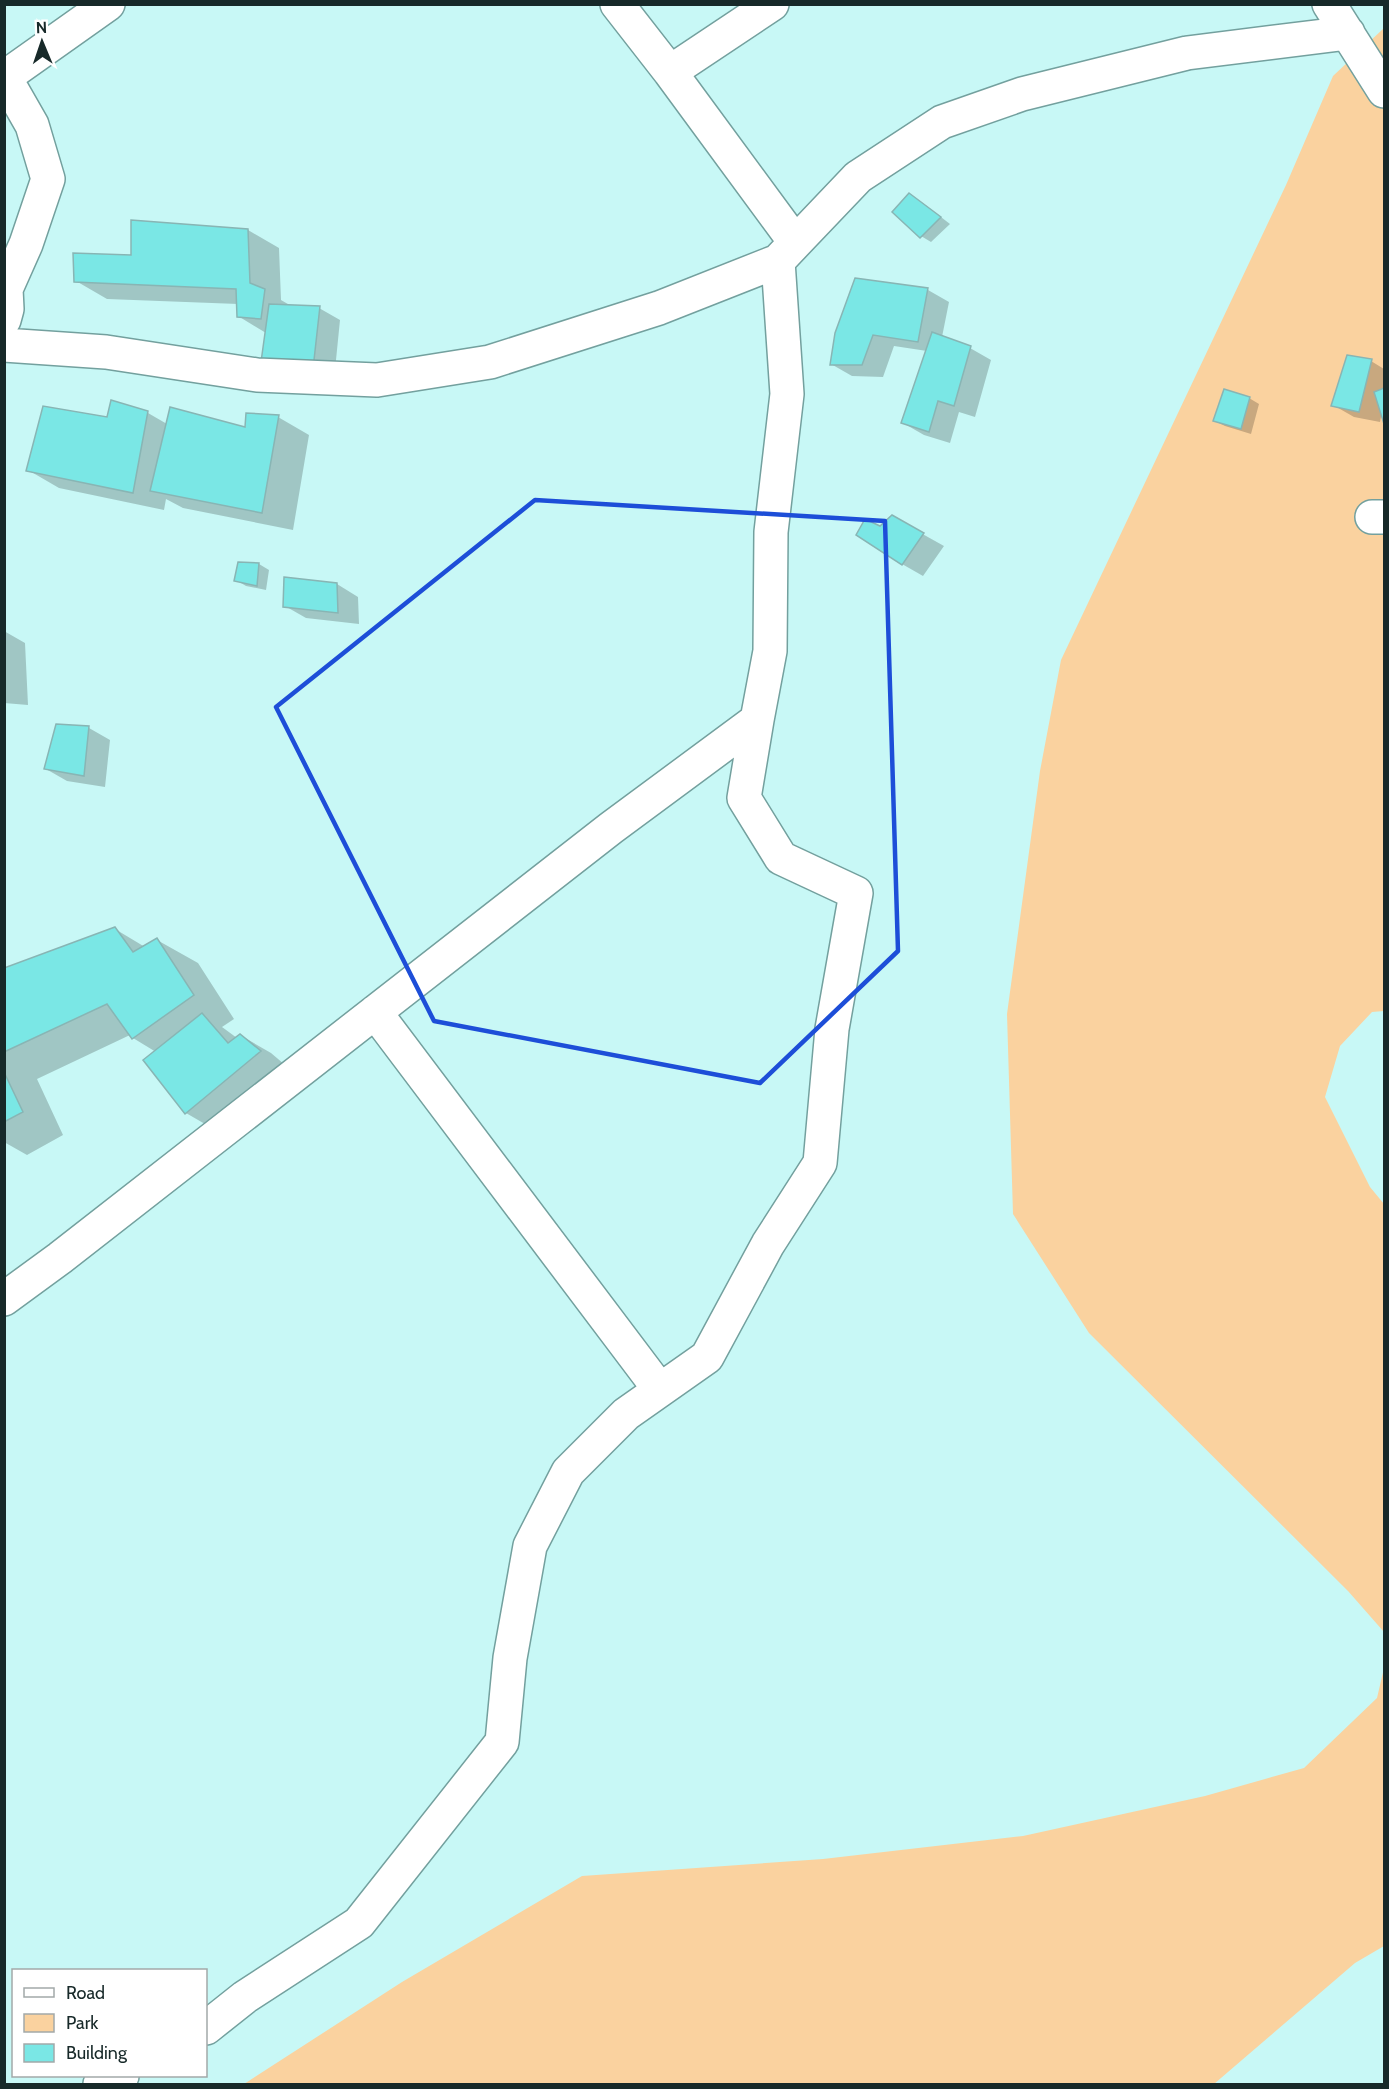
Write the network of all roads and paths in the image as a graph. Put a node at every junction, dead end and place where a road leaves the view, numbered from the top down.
1 (108, 4) edge
2 (617, 4) edge
3 (772, 4) edge
4 (1329, 4) edge
5 (1348, 33) junction
6 (670, 72) junction
7 (5, 77) edge
8 (1384, 91) edge
9 (786, 251) junction
10 (4, 320) edge
11 (4, 345) edge
12 (757, 720) junction
13 (375, 1012) junction
14 (4, 1299) edge
15 (660, 1390) junction
16 (207, 2027) edge
17 (120, 2077) edge
18 (100, 2085) edge

1 - 7 street
2 - 6 street
3 - 6 street
4 - 5 street
5 - 8 street
5 - 9 street
6 - 9 street
7 - 10 street
9 - 11 street
9 - 12 street
12 - 13 street
12 - 15 street
13 - 14 street
13 - 15 street
15 - 16 street
17 - 18 street

